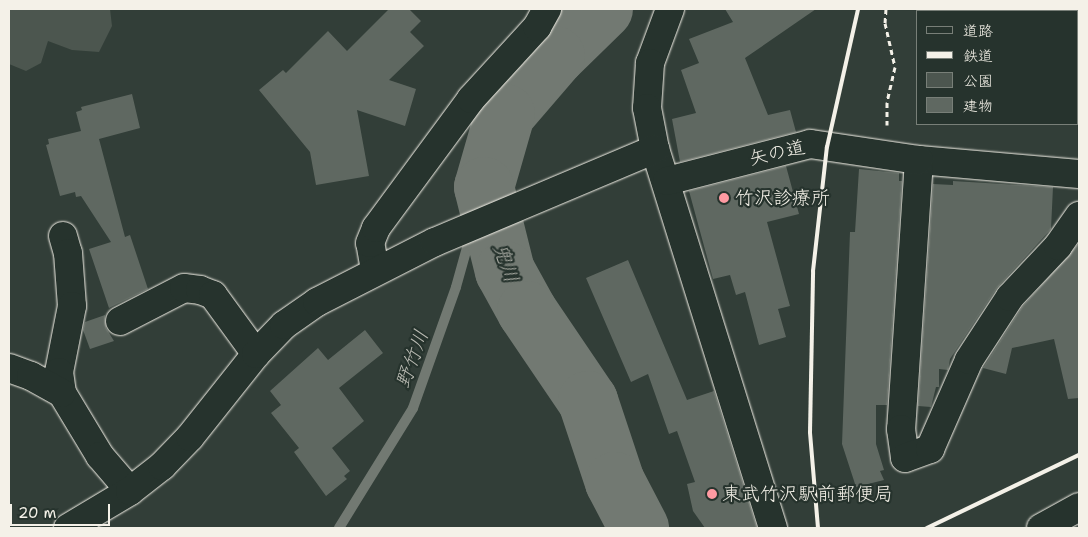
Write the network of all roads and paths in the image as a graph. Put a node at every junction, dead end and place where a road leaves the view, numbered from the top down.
1 (547, 9) edge
2 (670, 9) edge
3 (886, 9) edge
4 (655, 149) junction
5 (886, 155) junction
6 (919, 160) junction
7 (1079, 174) edge
8 (667, 181) junction
9 (1079, 216) edge
10 (63, 236) dead end
11 (375, 270) junction
12 (120, 321) dead end
13 (256, 354) junction
14 (9, 368) edge
15 (62, 393) junction
16 (130, 491) junction
17 (1079, 507) edge
18 (68, 528) edge
19 (773, 528) edge
20 (1041, 528) edge

1 - 11 street
2 - 4 street
3 - 5 path
4 - 8 street
4 - 11 street
5 - 6 street, 矢の道
5 - 8 street, 矢の道
6 - 7 street, 矢の道
6 - 9 street
8 - 19 street
10 - 15 street
11 - 13 street
12 - 13 street
13 - 16 street
14 - 15 street
15 - 16 street
16 - 18 street
17 - 20 street

